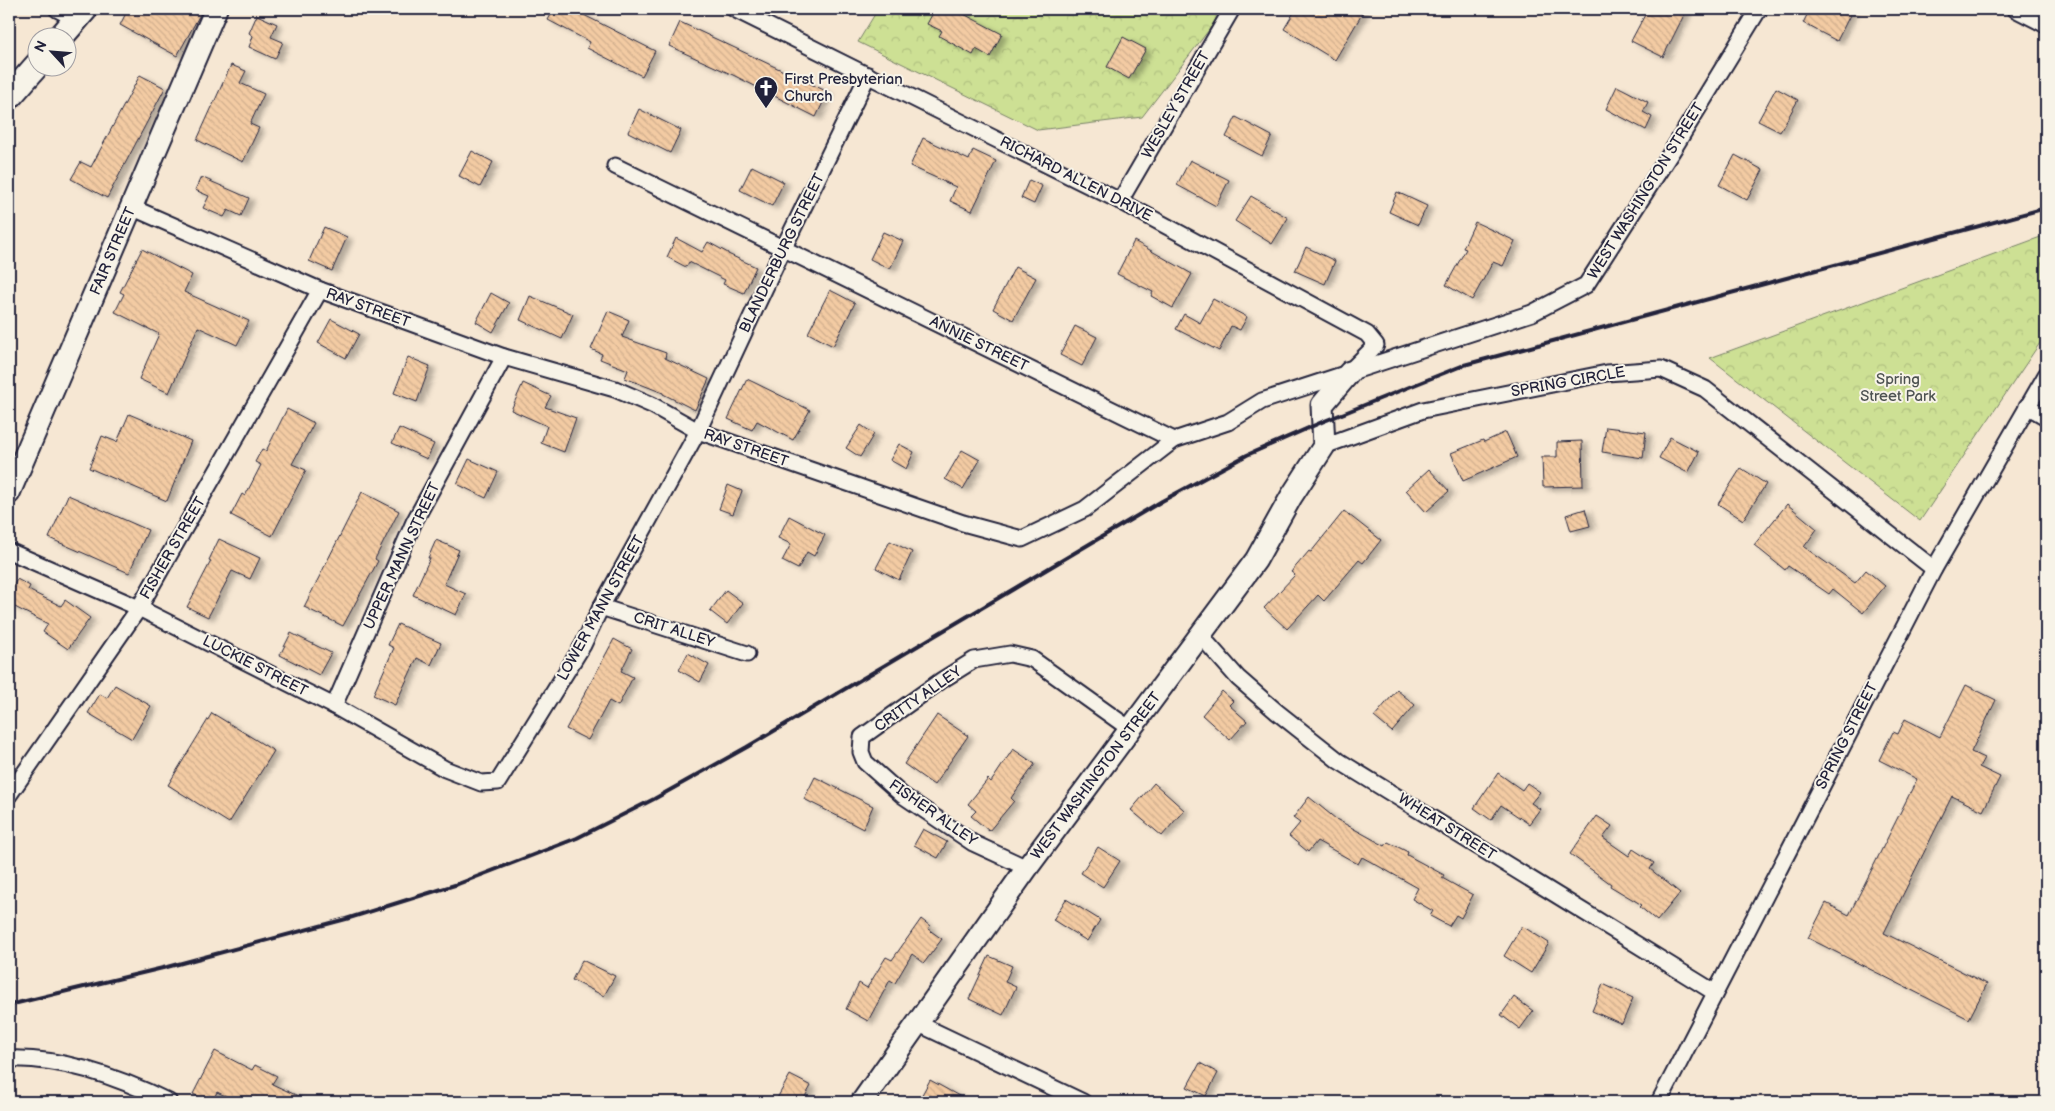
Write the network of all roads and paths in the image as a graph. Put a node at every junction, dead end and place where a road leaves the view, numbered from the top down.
1 (216, 9) edge
2 (734, 9) edge
3 (1232, 9) edge
4 (1759, 9) edge
5 (2015, 9) edge
6 (73, 12) edge
7 (2046, 25) edge
8 (65, 28) edge
9 (28, 75) edge
10 (868, 75) junction
11 (9, 97) edge
12 (615, 166) dead end
13 (1120, 201) junction
14 (131, 207) junction
15 (784, 247) junction
16 (320, 290) junction
17 (504, 357) junction
18 (1350, 372) junction
19 (2046, 375) edge
20 (2027, 406) junction
21 (2046, 417) edge
22 (698, 431) junction
23 (1174, 440) junction
24 (1324, 446) junction
25 (9, 493) edge
26 (9, 551) edge
27 (1934, 568) junction
28 (601, 607) junction
29 (139, 608) junction
30 (1200, 636) junction
31 (747, 654) dead end
32 (334, 706) junction
33 (1130, 729) junction
34 (862, 738) joint
35 (498, 782) joint
36 (9, 795) edge
37 (1028, 868) junction
38 (1714, 992) junction
39 (917, 1023) junction
40 (9, 1058) edge
41 (169, 1102) edge
42 (862, 1102) edge
43 (1083, 1102) edge
44 (1659, 1102) edge

1 - 14 street, FAIR STREET
2 - 10 street, RICHARD ALLEN DRIVE
3 - 13 street, WESLEY STREET
4 - 18 street, WEST WASHINGTON STREET
5 - 7 street
6 - 8 main road
9 - 11 main road
10 - 13 street, RICHARD ALLEN DRIVE
10 - 15 street, BLANDERBURG STREET
12 - 15 street, ANNIE STREET
13 - 18 street, RICHARD ALLEN DRIVE
14 - 16 street, RAY STREET
14 - 25 street, FAIR STREET
15 - 22 street, BLANDERBURG STREET
15 - 23 street, ANNIE STREET
16 - 17 street, RAY STREET
16 - 29 street, FISHER STREET
17 - 22 street, RAY STREET
17 - 32 street, UPPER MANN STREET
18 - 23 street, RAY STREET
18 - 24 street
19 - 20 street, SPRING STREET
20 - 21 street
20 - 27 street, SPRING STREET
22 - 23 street, RAY STREET
22 - 28 street, LOWER MANN STREET
24 - 27 street, SPRING CIRCLE
24 - 30 street, WEST WASHINGTON STREET
26 - 29 street, LUCKIE STREET
27 - 38 street, SPRING STREET
28 - 31 street, CRIT ALLEY
28 - 35 street, LOWER MANN STREET
29 - 32 street, LUCKIE STREET
29 - 36 street, FISHER STREET
30 - 33 street, WEST WASHINGTON STREET
30 - 38 street, WHEAT STREET
32 - 35 street, LUCKIE STREET
33 - 34 street, CRITTY ALLEY
33 - 37 street, WEST WASHINGTON STREET
34 - 37 street, FISHER ALLEY
37 - 39 street, WEST WASHINGTON STREET
38 - 44 street, SPRING STREET
39 - 42 street, WEST WASHINGTON STREET
39 - 43 street
40 - 41 street

